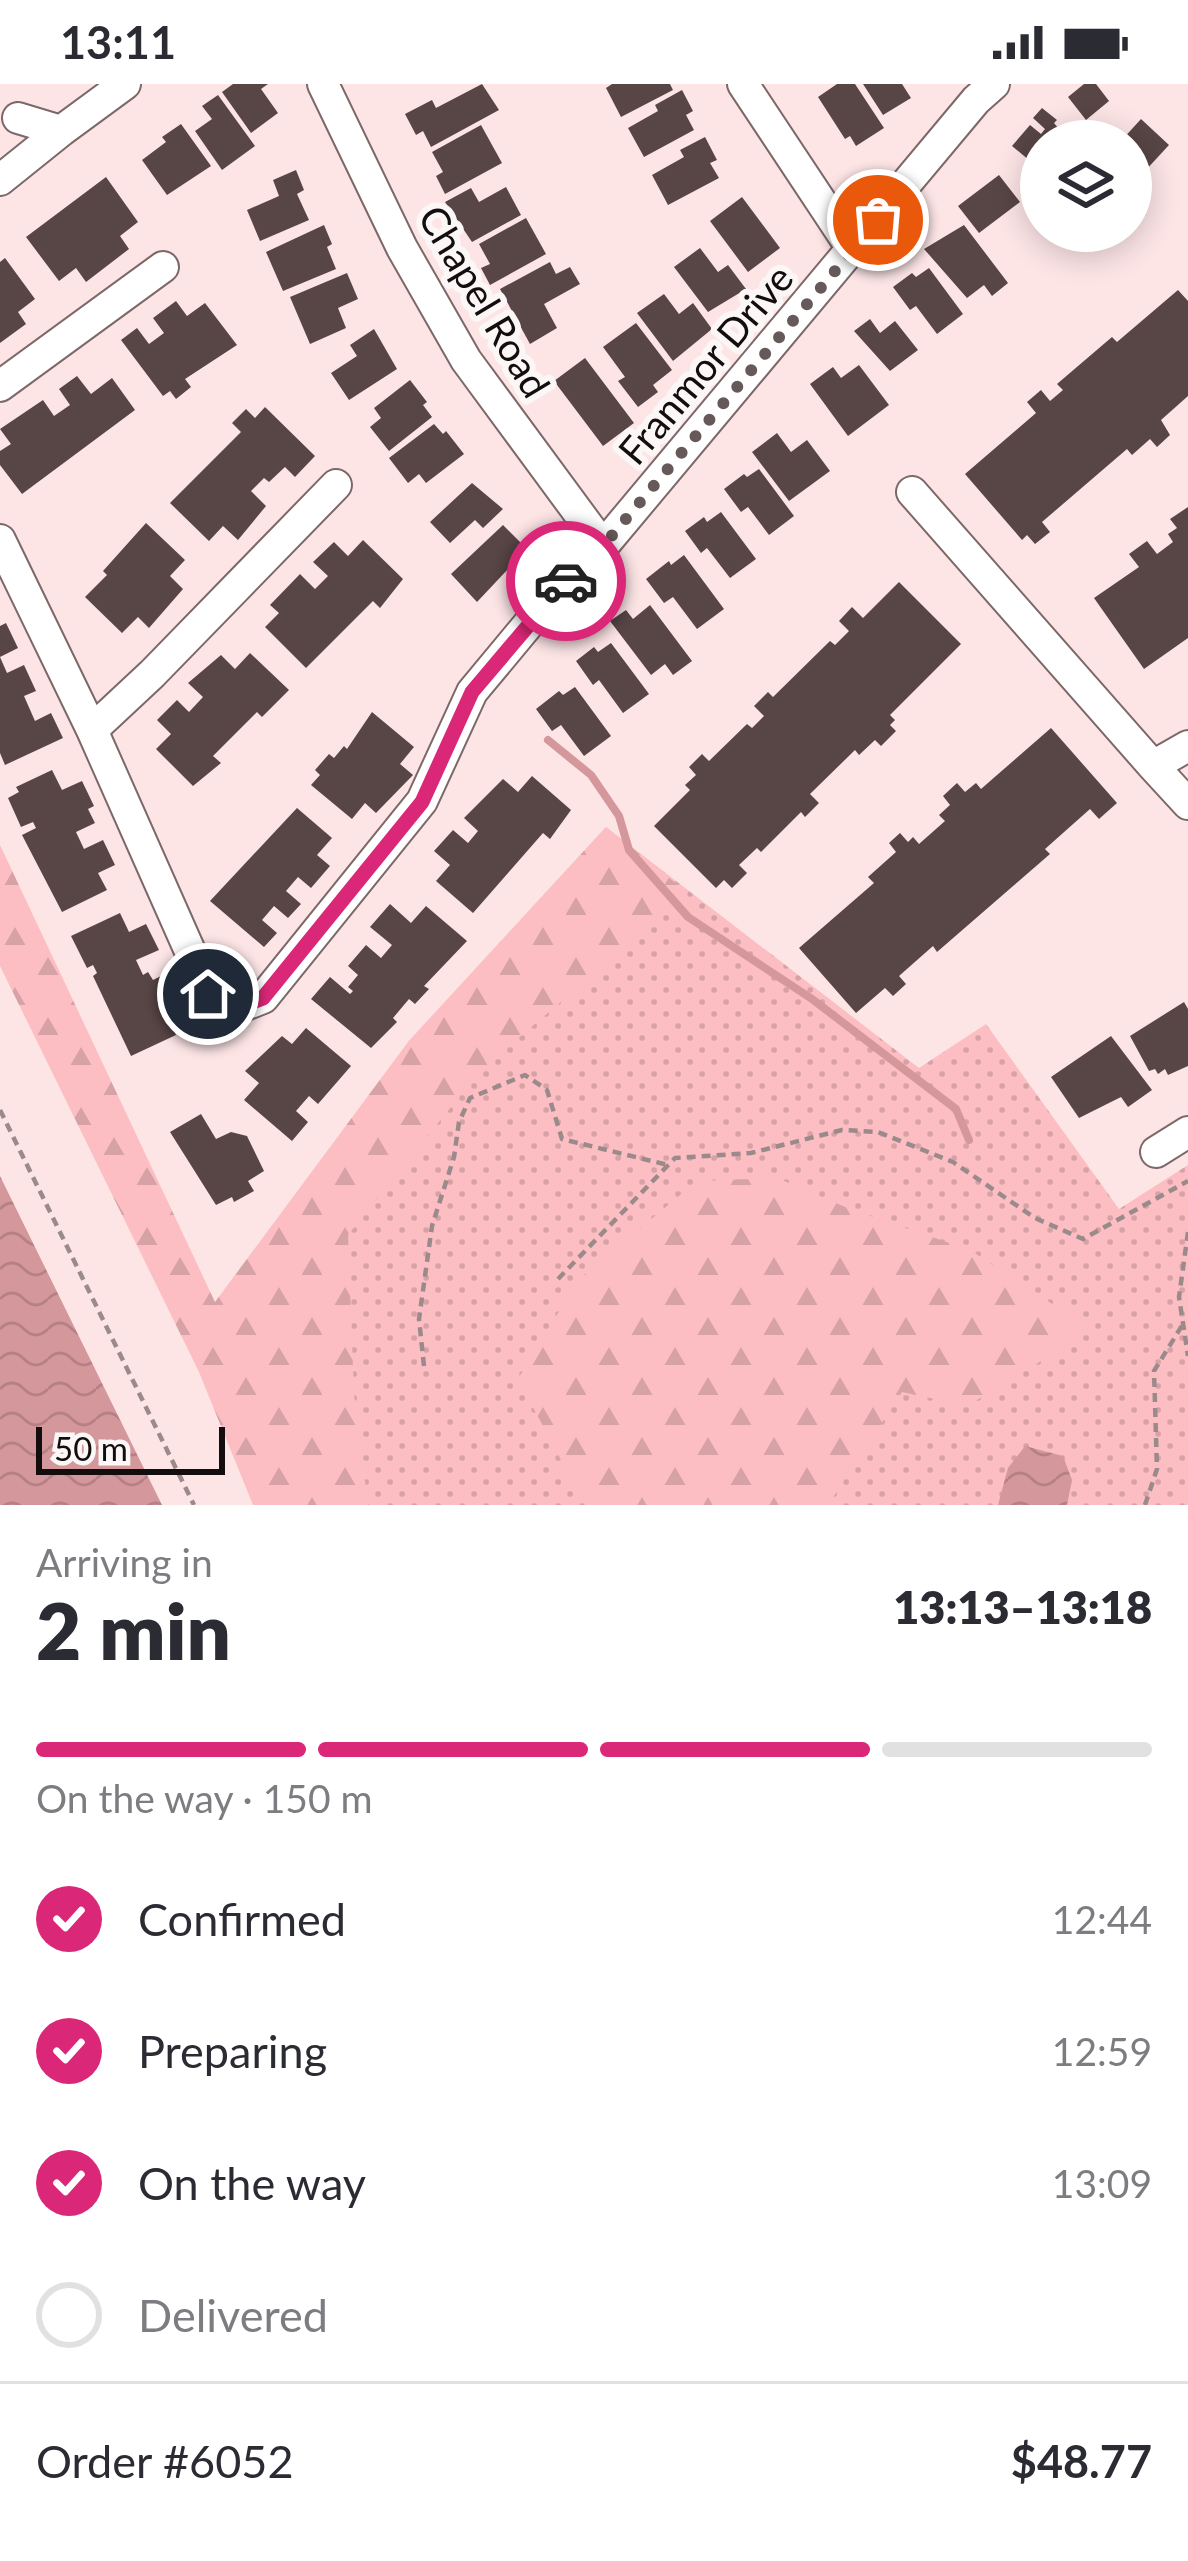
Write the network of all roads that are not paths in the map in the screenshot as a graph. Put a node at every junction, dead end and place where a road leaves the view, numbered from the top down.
1 (125, 84) edge
2 (323, 84) edge
3 (742, 84) edge
4 (994, 84) edge
5 (18, 118) dead end
6 (61, 131) junction
7 (0, 180) edge
8 (853, 250) junction
9 (163, 266) dead end
10 (0, 386) edge
11 (336, 485) dead end
12 (912, 492) dead end
13 (0, 540) edge
14 (603, 546) junction
15 (92, 730) junction
16 (1188, 746) edge
17 (1153, 766) junction
18 (1188, 804) edge
19 (1188, 1132) edge
20 (1156, 1151) dead end

1 - 6 street
2 - 14 street, Chapel Road
3 - 8 street
4 - 8 street, Franmor Drive
5 - 6 street
6 - 7 street
8 - 14 street, Franmor Drive
9 - 10 street
11 - 15 street
12 - 17 street
13 - 15 street
14 - 15 street, Franmor Drive
16 - 17 street
17 - 18 street
19 - 20 street

